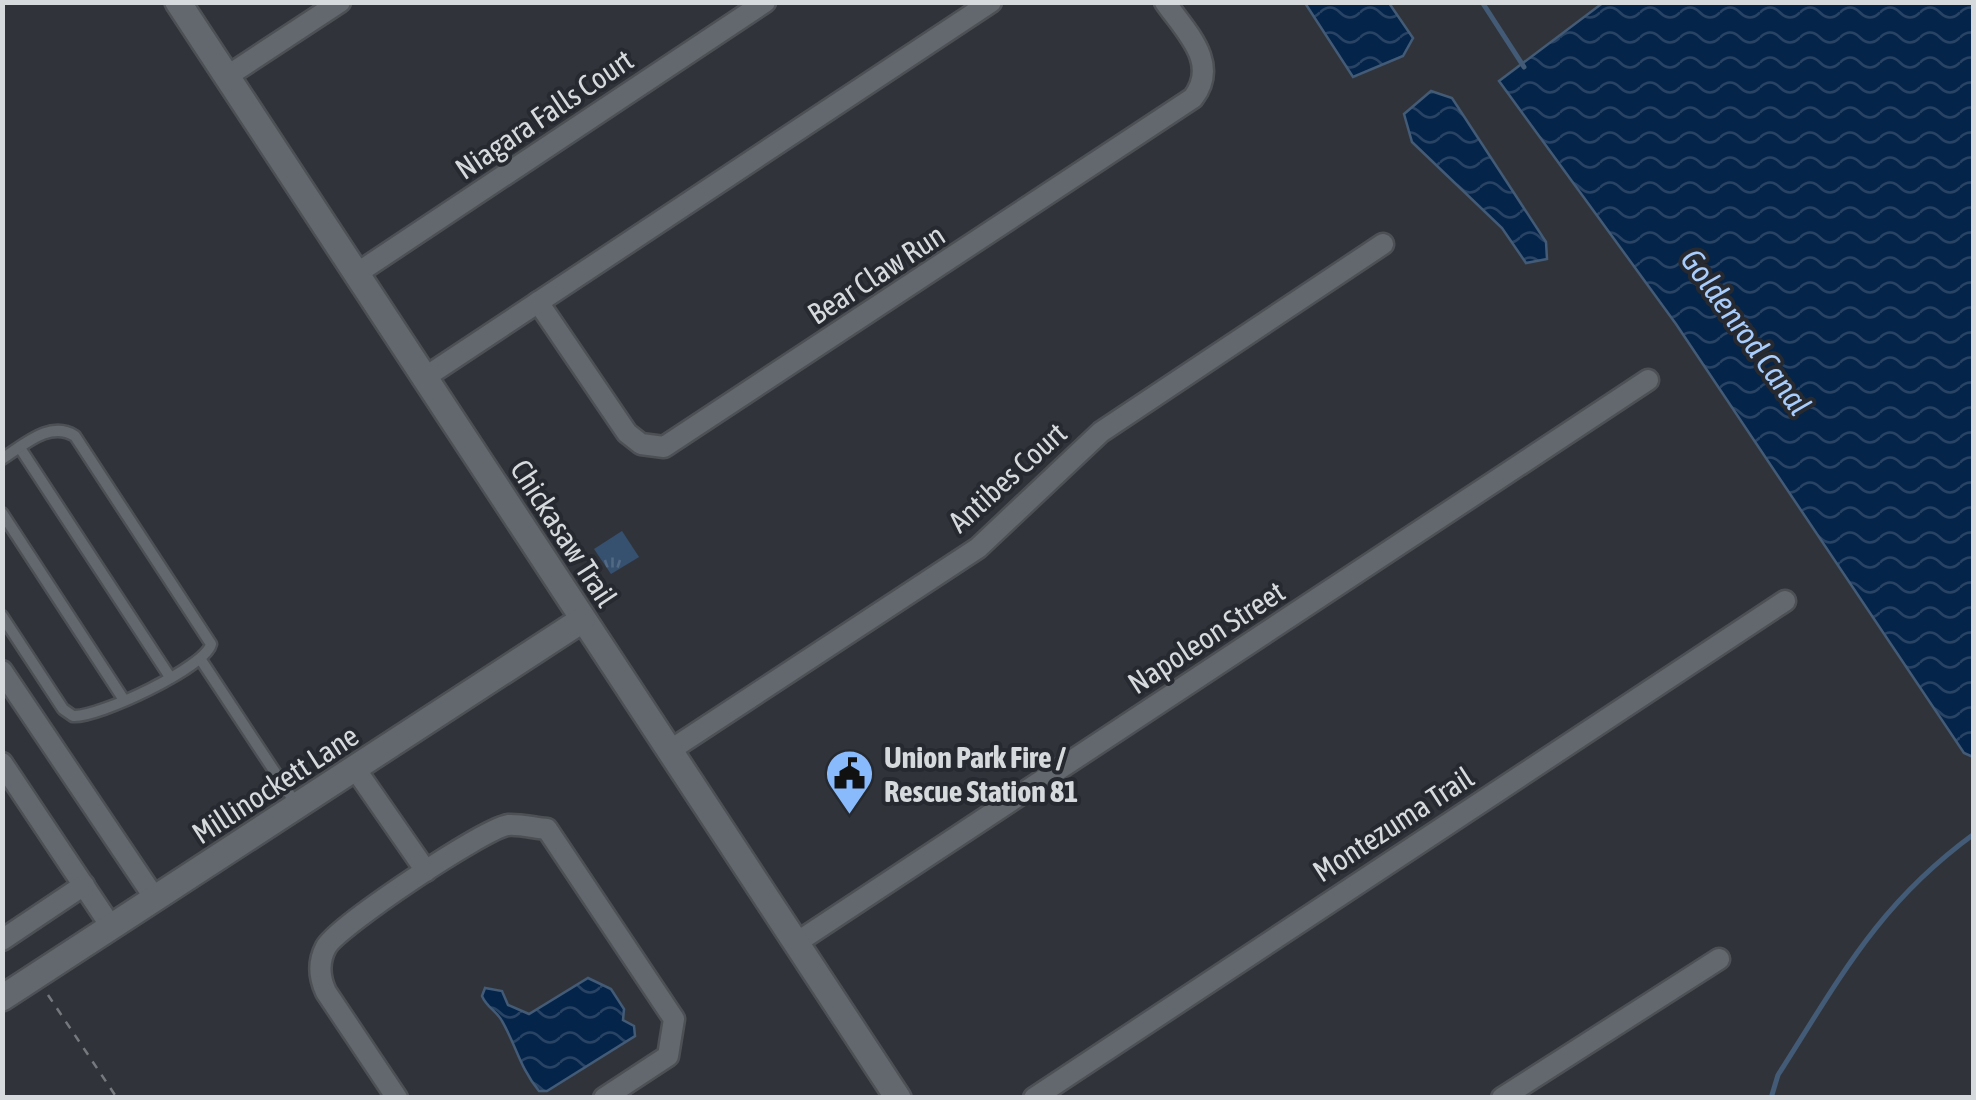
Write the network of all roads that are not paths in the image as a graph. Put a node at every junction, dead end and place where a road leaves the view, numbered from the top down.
1 (178, 2) edge
2 (340, 2) edge
3 (765, 2) edge
4 (992, 2) edge
5 (1165, 2) edge
6 (226, 77) junction
7 (1384, 244) dead end
8 (356, 274) junction
9 (538, 302) junction
10 (424, 378) junction
11 (1648, 380) dead end
12 (20, 448) junction
13 (2, 459) edge
14 (2, 513) edge
15 (1785, 601) dead end
16 (2, 616) edge
17 (582, 620) junction
18 (201, 660) junction
19 (2, 671) edge
20 (170, 677) junction
21 (124, 700) junction
22 (669, 750) junction
23 (2, 763) edge
24 (356, 770) junction
25 (298, 807) junction
26 (426, 871) junction
27 (84, 885) junction
28 (156, 900) junction
29 (112, 928) junction
30 (2, 940) edge
31 (796, 943) junction
32 (1719, 959) dead end
33 (2, 998) edge
34 (397, 1098) edge
35 (604, 1098) edge
36 (898, 1098) edge
37 (1034, 1098) edge
38 (1502, 1098) edge

1 - 6 street, Chickasaw Trail
2 - 6 street
3 - 8 street, Niagara Falls Court
4 - 9 street
5 - 9 street, Bear Claw Run
6 - 8 street, Chickasaw Trail
7 - 22 street, Antibes Court
8 - 10 street, Chickasaw Trail
9 - 10 street
10 - 17 street, Chickasaw Trail
11 - 31 street, Napoleon Street
12 - 13 lane
12 - 18 lane
12 - 20 lane
14 - 21 lane
15 - 37 street, Montezuma Trail
16 - 21 lane
17 - 22 street, Chickasaw Trail
17 - 24 street, Millinockett Lane
18 - 20 lane
18 - 25 lane
19 - 28 street
20 - 21 lane
22 - 31 street, Chickasaw Trail
23 - 27 street
24 - 25 street, Millinockett Lane
24 - 26 street
25 - 28 street, Millinockett Lane
26 - 34 street
26 - 35 street
27 - 29 street
27 - 30 street
28 - 29 street, Millinockett Lane
29 - 33 street, Millinockett Lane
31 - 36 street, Chickasaw Trail
32 - 38 street

